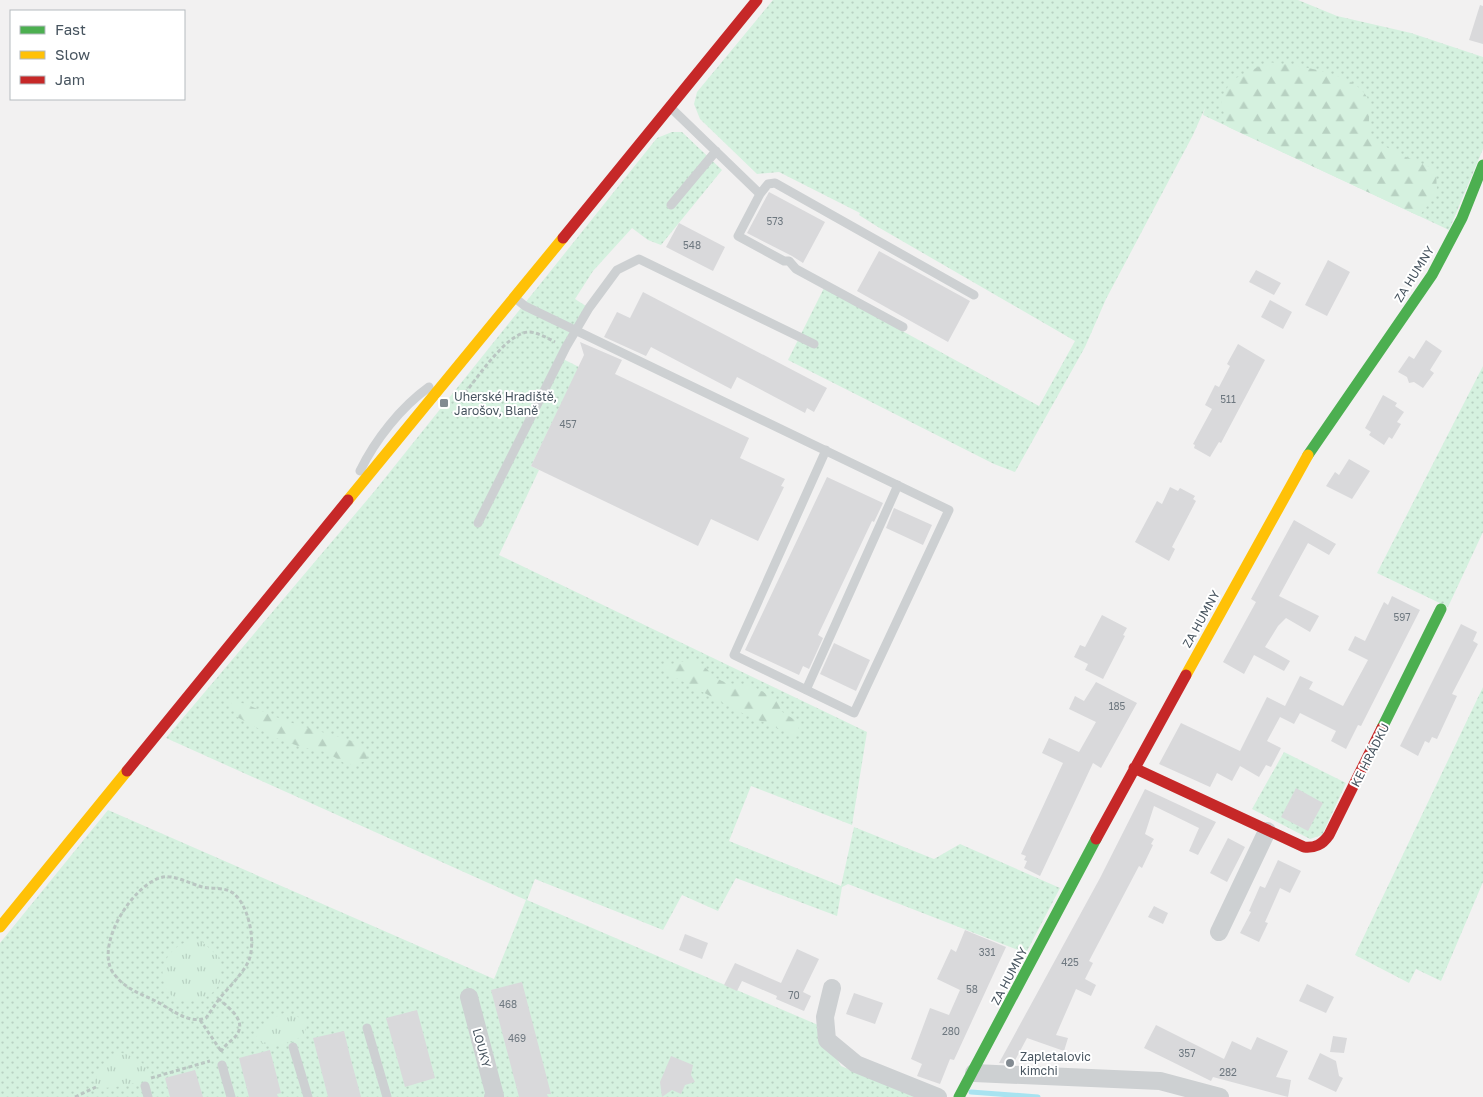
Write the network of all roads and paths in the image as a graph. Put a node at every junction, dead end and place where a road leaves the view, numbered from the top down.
1 (757, 0) edge
2 (670, 107) junction
3 (716, 151) junction
4 (1483, 165) edge
5 (760, 194) junction
6 (671, 205) dead end
7 (974, 295) dead end
8 (515, 298) junction
9 (903, 327) dead end
10 (575, 330) junction
11 (814, 344) dead end
12 (566, 347) junction
13 (457, 366) junction
14 (458, 400) dead end
15 (438, 406) dead end
16 (826, 450) junction
17 (382, 476) dead end
18 (898, 485) junction
19 (339, 514) junction
20 (478, 523) dead end
21 (1441, 609) dead end
22 (806, 690) junction
23 (1134, 768) junction
24 (1267, 831) junction
25 (0, 927) edge
26 (1219, 932) dead end
27 (832, 988) dead end
28 (469, 997) dead end
29 (219, 1000) junction
30 (200, 1020) junction
31 (367, 1028) dead end
32 (293, 1047) dead end
33 (222, 1051) junction
34 (222, 1065) dead end
35 (974, 1073) junction
36 (148, 1082) joint
37 (96, 1087) dead end
38 (961, 1093) edge
39 (933, 1095) edge
40 (76, 1097) edge
41 (148, 1097) edge
42 (231, 1097) edge
43 (308, 1097) edge
44 (387, 1097) edge
45 (495, 1097) edge
46 (1220, 1097) edge

1 - 2 street
2 - 3 lane
2 - 8 street
3 - 5 lane
3 - 6 lane
4 - 23 street, ZA HUMNY
5 - 7 lane
5 - 9 lane
8 - 10 lane
8 - 13 street
10 - 11 lane
10 - 12 lane
10 - 16 lane
12 - 14 path
12 - 20 lane
13 - 15 lane
13 - 19 street
16 - 18 lane
16 - 22 lane
17 - 19 lane
18 - 22 lane
18 - 22 lane
19 - 25 street
21 - 24 street, KE HRÁDKU
23 - 24 street, KE HRÁDKU
23 - 35 street, ZA HUMNY
24 - 26 street
27 - 39 street
28 - 45 street, LOUKY
29 - 30 path
29 - 30 path
29 - 33 path
30 - 33 path
31 - 44 lane
32 - 43 lane
33 - 36 path
34 - 42 lane
35 - 38 street, ZA HUMNY
35 - 46 street
36 - 41 lane
37 - 40 path

